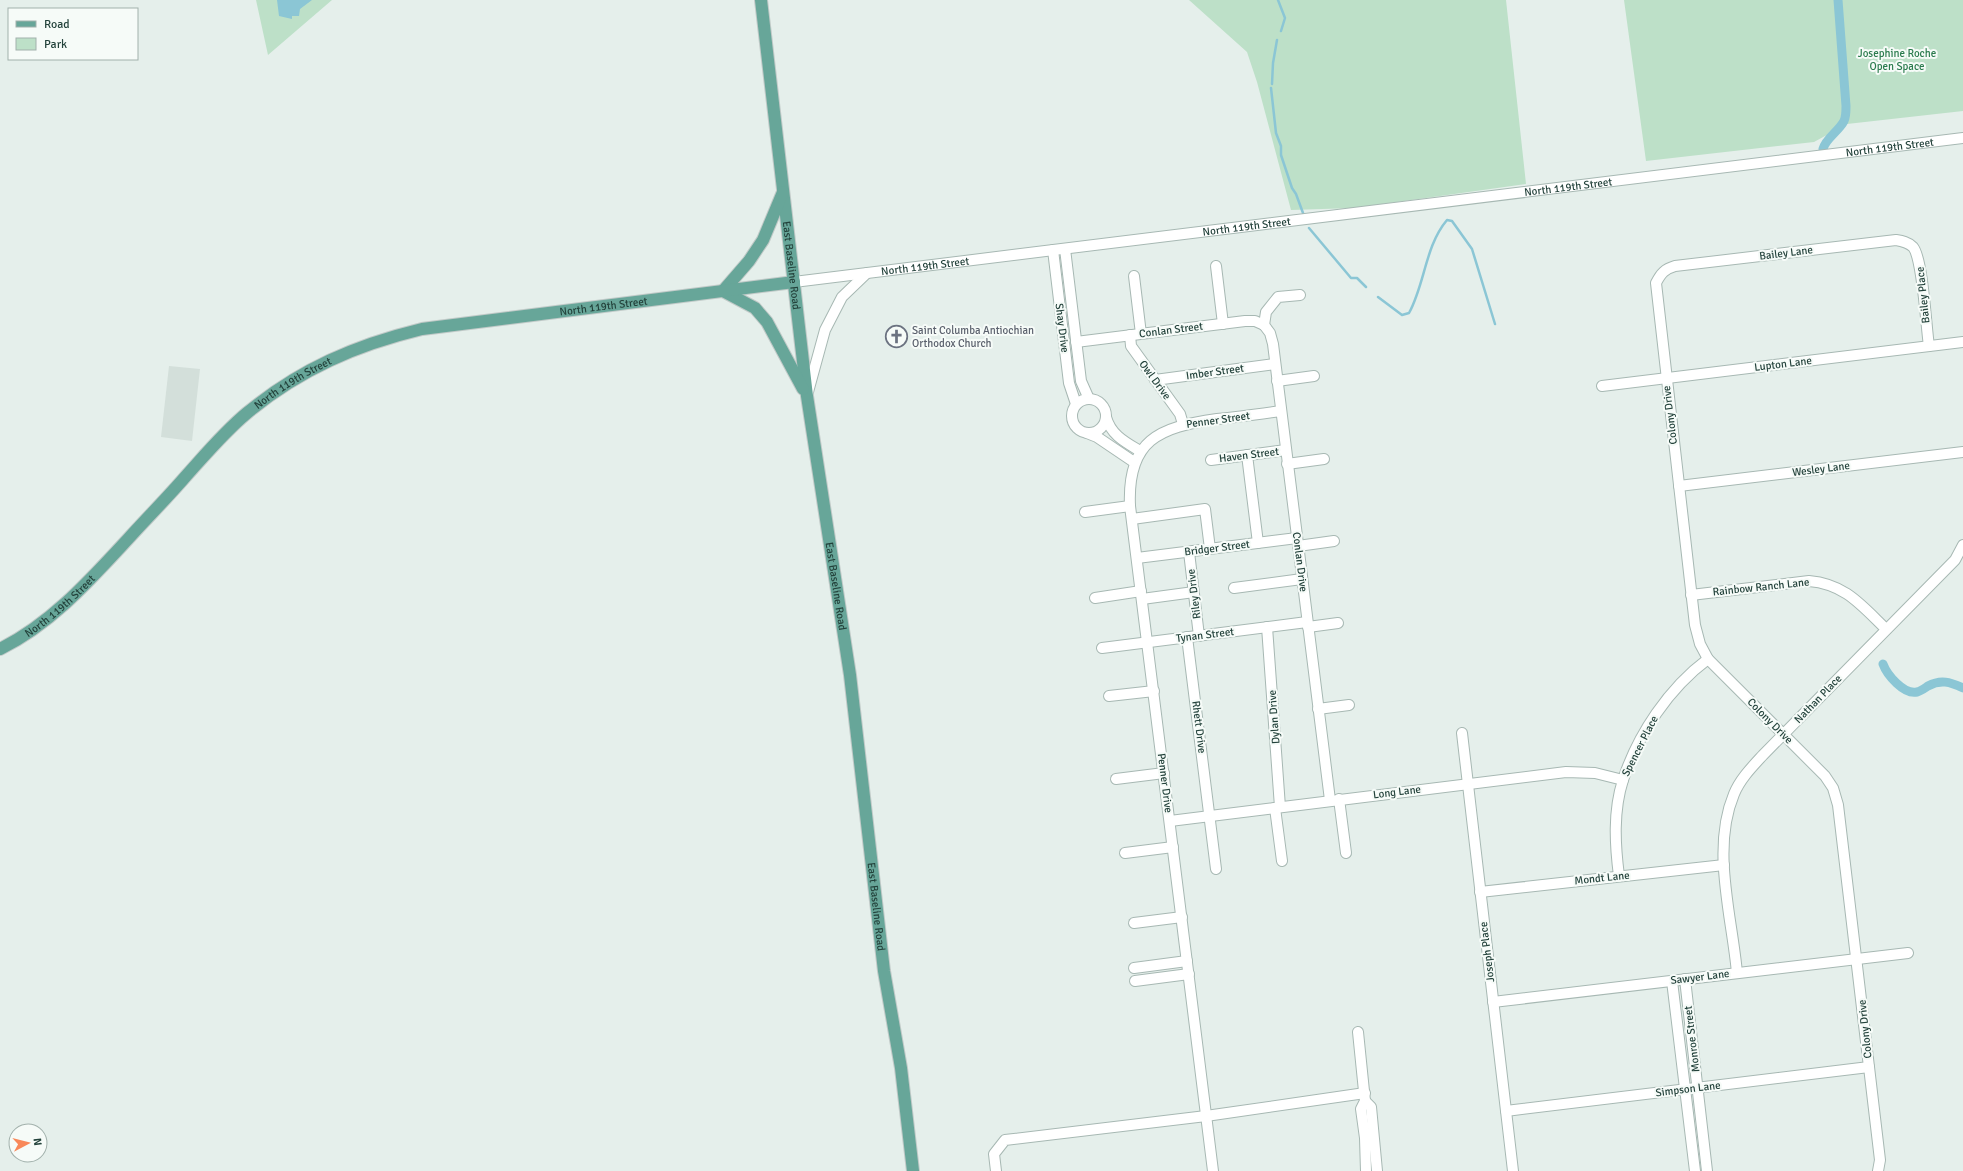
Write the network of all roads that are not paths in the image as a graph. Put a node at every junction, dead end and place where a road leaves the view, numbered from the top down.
1 (761, 0) edge
2 (1963, 138) edge
3 (783, 191) junction
4 (1912, 246) joint
5 (1065, 249) junction
6 (1053, 250) junction
7 (1216, 266) dead end
8 (867, 273) junction
9 (1660, 274) joint
10 (1134, 276) dead end
11 (794, 282) junction
12 (723, 291) junction
13 (1300, 295) dead end
14 (1223, 324) junction
15 (1264, 325) junction
16 (1141, 334) junction
17 (1130, 336) junction
18 (1076, 342) junction
19 (1963, 342) edge
20 (1929, 346) junction
21 (1275, 364) junction
22 (1314, 376) dead end
23 (1666, 378) junction
24 (1155, 380) junction
25 (1277, 381) junction
26 (1602, 386) dead end
27 (807, 396) junction
28 (1089, 399) junction
29 (1076, 404) junction
30 (1281, 411) junction
31 (1106, 417) junction
32 (1182, 424) junction
33 (1087, 433) junction
34 (1286, 450) junction
35 (1140, 451) junction
36 (1247, 455) junction
37 (1963, 455) edge
38 (1324, 459) dead end
39 (1211, 460) dead end
40 (1134, 462) junction
41 (1288, 464) junction
42 (1679, 486) junction
43 (1130, 506) junction
44 (1085, 512) dead end
45 (1132, 518) junction
46 (1334, 541) dead end
47 (1297, 542) junction
48 (1258, 543) junction
49 (1963, 546) edge
50 (1210, 549) junction
51 (1189, 552) junction
52 (1137, 558) junction
53 (1302, 579) junction
54 (1234, 588) dead end
55 (1194, 592) junction
56 (1142, 595) junction
57 (1691, 595) junction
58 (1095, 598) dead end
59 (1338, 623) dead end
60 (1308, 625) junction
61 (1267, 627) junction
62 (1886, 629) junction
63 (1199, 636) junction
64 (1187, 637) junction
65 (1148, 642) junction
66 (1102, 648) dead end
67 (0, 649) edge
68 (1708, 659) junction
69 (1154, 691) junction
70 (1109, 696) dead end
71 (1349, 705) dead end
72 (1318, 710) junction
73 (1462, 733) dead end
74 (1783, 734) junction
75 (1164, 773) junction
76 (1116, 779) dead end
77 (1623, 780) junction
78 (1468, 783) junction
79 (1334, 800) junction
80 (1278, 808) junction
81 (1210, 816) junction
82 (1170, 821) junction
83 (1173, 847) junction
84 (1125, 853) dead end
85 (1346, 854) dead end
86 (1282, 861) dead end
87 (1724, 865) junction
88 (1216, 869) dead end
89 (1619, 876) junction
90 (1480, 892) junction
91 (1182, 917) junction
92 (1134, 923) dead end
93 (1908, 953) dead end
94 (1857, 959) junction
95 (1187, 962) junction
96 (1134, 968) dead end
97 (1737, 973) junction
98 (1189, 974) junction
99 (1685, 979) junction
100 (1135, 981) dead end
101 (1672, 981) junction
102 (1493, 1002) junction
103 (1358, 1032) dead end
104 (1869, 1067) junction
105 (1698, 1088) junction
106 (1686, 1089) junction
107 (1365, 1097) junction
108 (1506, 1111) junction
109 (1206, 1116) junction
110 (913, 1171) edge
111 (996, 1171) edge
112 (1213, 1171) edge
113 (1366, 1171) edge
114 (1377, 1171) edge
115 (1513, 1171) edge
116 (1695, 1171) edge
117 (1707, 1171) edge
118 (1878, 1171) edge

1 - 3 main road, East Baseline Road
2 - 5 street, North 119th Street
3 - 11 main road, East Baseline Road
3 - 12 main road
4 - 9 street, Bailey Lane
4 - 20 street, Bailey Place
5 - 6 street, North 119th Street
5 - 18 street, Shay Drive
6 - 8 street, North 119th Street
6 - 29 street, Shay Drive
7 - 14 street
8 - 11 street, North 119th Street
8 - 27 street
9 - 23 street, Colony Drive
10 - 16 street
11 - 12 main road, North 119th Street
11 - 27 main road, East Baseline Road
12 - 27 main road
12 - 67 main road, North 119th Street
13 - 15 street
14 - 15 street, Conlan Street
14 - 16 street, Conlan Street
15 - 21 street, Conlan Drive
16 - 17 street, Conlan Street
17 - 18 street, Conlan Street
17 - 24 street, Owl Drive
18 - 28 street, Shay Drive
19 - 20 street, Lupton Lane
20 - 23 street, Lupton Lane
21 - 24 street, Imber Street
21 - 25 street, Conlan Drive
22 - 25 street
23 - 26 street, Lupton Lane
23 - 42 street, Colony Drive
24 - 32 street, Owl Drive
25 - 30 street, Conlan Drive
27 - 110 main road, East Baseline Road
28 - 29 street
28 - 31 street
29 - 33 street, Shay Drive
30 - 32 street, Penner Street
30 - 34 street, Conlan Drive
31 - 33 street
31 - 35 street
32 - 35 street, Penner Street
33 - 40 street, Shay Drive
34 - 36 street, Haven Street
34 - 41 street, Conlan Drive
35 - 40 street, Penner Drive
36 - 39 street, Haven Street
36 - 48 street
37 - 42 street, Wesley Lane
38 - 41 street
40 - 43 street, Penner Drive
41 - 47 street, Conlan Drive
42 - 57 street, Colony Drive
43 - 44 street
43 - 45 street, Penner Drive
45 - 50 street
45 - 52 street, Penner Drive
46 - 47 street, Bridger Street
47 - 48 street, Bridger Street
47 - 53 street, Conlan Drive
48 - 50 street, Bridger Street
49 - 62 street, Nathan Place
50 - 51 street, Bridger Street
51 - 52 street, Bridger Street
51 - 55 street, Riley Drive
52 - 56 street, Penner Drive
53 - 54 street
53 - 60 street, Conlan Drive
55 - 56 street
55 - 63 street, Riley Drive
56 - 58 street
56 - 65 street, Penner Drive
57 - 62 street, Rainbow Ranch Lane
57 - 68 street, Colony Drive
59 - 60 street, Tynan Street
60 - 61 street, Tynan Street
60 - 72 street, Conlan Drive
61 - 63 street, Tynan Street
61 - 80 street, Dylan Drive
62 - 74 street, Nathan Place
63 - 64 street, Tynan Street
64 - 65 street, Tynan Street
64 - 81 street, Rhett Drive
65 - 66 street, Tynan Street
65 - 69 street, Penner Drive
68 - 74 street, Colony Drive
68 - 77 street, Spencer Place
69 - 70 street
69 - 75 street, Penner Drive
71 - 72 street
72 - 79 street, Conlan Drive
73 - 78 street, Joseph Place
74 - 87 street, Nathan Place
74 - 94 street, Colony Drive
75 - 76 street
75 - 82 street, Penner Drive
77 - 78 street, Long Lane
77 - 89 street, Spencer Place
78 - 79 street, Long Lane
78 - 90 street, Joseph Place
79 - 80 street, Long Lane
79 - 85 street, Conlan Drive
80 - 81 street, Long Lane
80 - 86 street, Dylan Drive
81 - 82 street, Long Lane
81 - 88 street, Rhett Drive
82 - 83 street, Penner Drive
83 - 84 street
83 - 91 street, Penner Drive
87 - 89 street, Mondt Lane
87 - 97 street, Nathan Place
89 - 90 street, Mondt Lane
90 - 102 street, Joseph Place
91 - 92 street
91 - 95 street, Penner Drive
93 - 94 street, Sawyer Lane
94 - 97 street, Sawyer Lane
94 - 104 street, Colony Drive
95 - 96 street
95 - 98 street, Penner Drive
97 - 99 street, Sawyer Lane
98 - 100 street
98 - 109 street, Penner Drive
99 - 101 street, Sawyer Lane
99 - 105 street, Monroe Street
101 - 102 street, Sawyer Lane
101 - 106 street, Monroe Street
102 - 108 street, Joseph Place
103 - 107 street
104 - 105 street, Simpson Lane
104 - 118 street, Colony Drive
105 - 106 street, Simpson Lane
105 - 117 street, Monroe Street
106 - 108 street, Simpson Lane
106 - 116 street, Monroe Street
107 - 109 street
107 - 113 street
107 - 114 street
108 - 115 street, Joseph Place
109 - 111 street
109 - 112 street, Penner Drive

